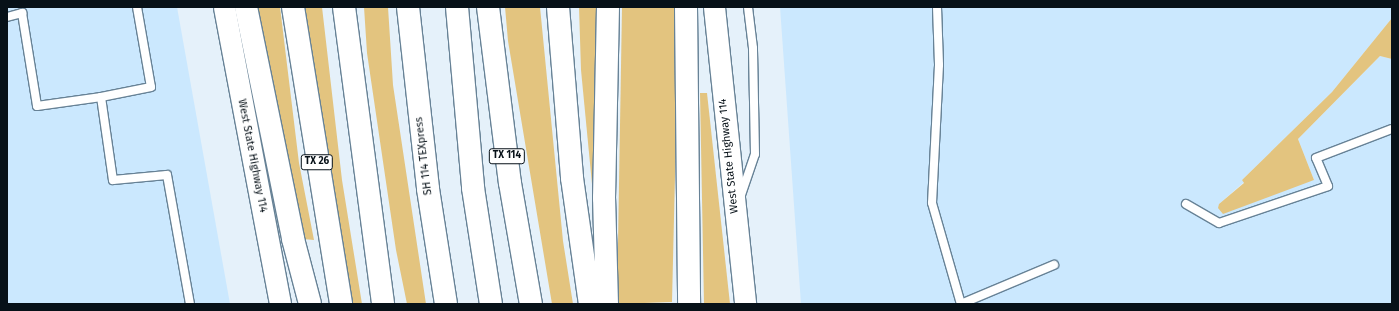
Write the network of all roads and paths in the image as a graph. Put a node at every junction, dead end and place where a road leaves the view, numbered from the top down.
1 (137, 7) edge
2 (224, 7) edge
3 (246, 7) edge
4 (344, 7) edge
5 (408, 7) edge
6 (457, 7) edge
7 (488, 7) edge
8 (558, 7) edge
9 (608, 7) edge
10 (686, 7) edge
11 (714, 7) edge
12 (748, 7) edge
13 (938, 7) edge
14 (294, 13) edge
15 (7, 17) edge
16 (101, 97) junction
17 (1392, 129) edge
18 (1186, 204) dead end
19 (734, 216) junction
20 (1054, 265) dead end
21 (190, 304) edge
22 (280, 304) edge
23 (310, 304) edge
24 (341, 304) edge
25 (383, 304) edge
26 (446, 304) edge
27 (491, 304) edge
28 (531, 304) edge
29 (590, 304) edge
30 (607, 304) edge
31 (689, 304) edge
32 (745, 304) edge
33 (961, 304) edge

1 - 16 lane
2 - 22 main road, West State Highway 114
3 - 23 highway
4 - 25 highway
5 - 26 highway, SH 114 TEXpress
6 - 27 highway
7 - 28 highway, TX 114
8 - 29 highway
9 - 30 highway
10 - 31 highway
11 - 19 main road, West State Highway 114
12 - 19 lane
13 - 33 lane
14 - 24 highway, TX 26
15 - 16 lane
16 - 21 lane
17 - 18 lane
19 - 32 main road, West State Highway 114
20 - 33 lane

